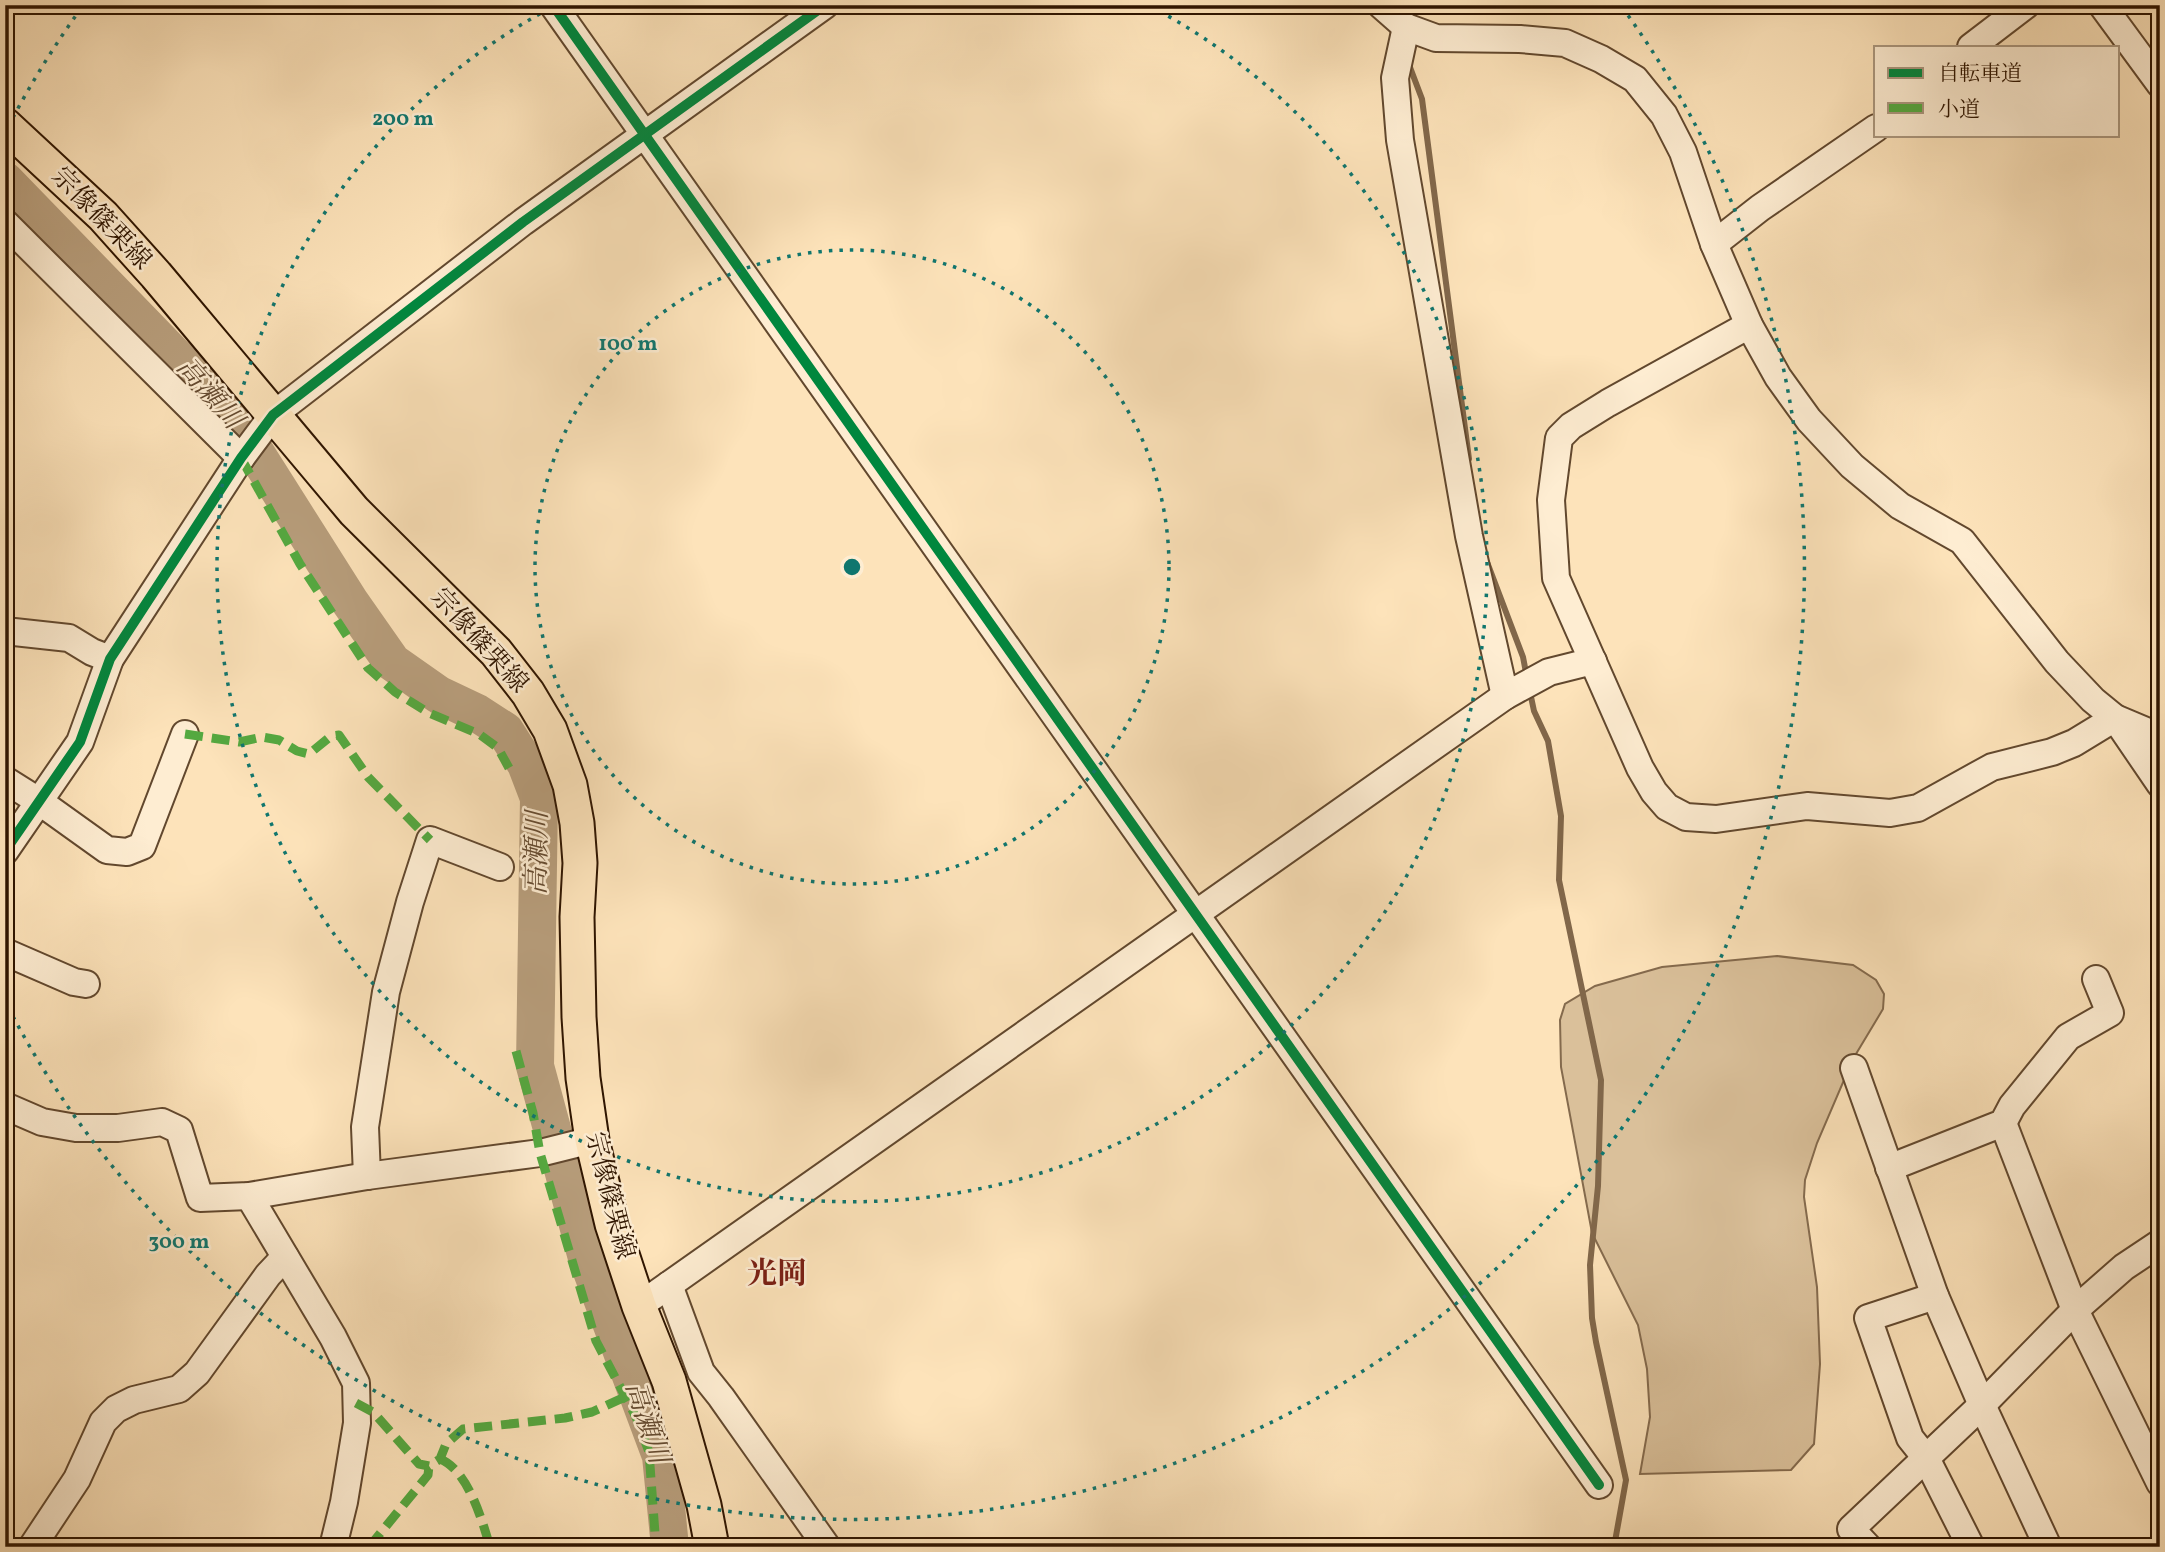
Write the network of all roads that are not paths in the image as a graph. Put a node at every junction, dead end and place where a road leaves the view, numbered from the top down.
1 (554, 5) edge
2 (825, 5) edge
3 (1381, 5) edge
4 (2026, 5) edge
5 (2102, 5) edge
6 (1406, 27) junction
7 (1972, 46) edge
8 (2160, 84) edge
9 (5, 125) edge
10 (1874, 129) edge
11 (645, 136) junction
12 (5, 223) edge
13 (1714, 244) junction
14 (1749, 325) junction
15 (268, 422) junction
16 (243, 455) junction
17 (5, 631) edge
18 (110, 659) junction
19 (1593, 661) junction
20 (1505, 696) junction
21 (2115, 718) junction
22 (185, 734) dead end
23 (2160, 737) edge
24 (5, 780) edge
25 (2160, 785) edge
26 (40, 802) junction
27 (5, 851) edge
28 (500, 867) dead end
29 (1196, 914) junction
30 (5, 952) edge
31 (2096, 979) dead end
32 (86, 984) dead end
33 (1854, 1068) dead end
34 (5, 1106) edge
35 (2003, 1123) junction
36 (592, 1140) junction
37 (1889, 1168) junction
38 (367, 1176) junction
39 (249, 1196) junction
40 (2160, 1243) edge
41 (285, 1257) junction
42 (669, 1285) junction
43 (1935, 1296) junction
44 (639, 1306) junction
45 (2075, 1310) junction
46 (1982, 1405) junction
47 (1926, 1458) junction
48 (2160, 1483) edge
49 (1599, 1485) dead end
50 (32, 1547) edge
51 (333, 1547) edge
52 (712, 1547) edge
53 (827, 1547) edge
54 (1868, 1547) edge
55 (1971, 1547) edge
56 (2048, 1547) edge

1 - 11 street
2 - 11 street
3 - 6 street
4 - 7 street
5 - 8 street
6 - 13 street
6 - 20 street
9 - 15 main road, 宗像篠栗線
10 - 13 street
11 - 15 street
11 - 29 street
12 - 16 street
13 - 14 street
14 - 19 street
14 - 21 street
15 - 16 street
15 - 36 main road, 宗像篠栗線
16 - 18 street
17 - 18 street
18 - 26 street
19 - 20 street
19 - 21 street
20 - 29 street
21 - 23 street
21 - 25 street
22 - 26 street
24 - 26 street
26 - 27 street
28 - 38 street
29 - 42 street
29 - 49 street
30 - 32 street
31 - 35 street
33 - 37 street
34 - 39 street
35 - 37 street
35 - 45 street
36 - 38 street
36 - 44 main road, 宗像篠栗線
37 - 43 street
38 - 39 street
39 - 41 street
40 - 45 street
41 - 50 street
41 - 51 street
42 - 44 street
42 - 53 street
43 - 46 street
43 - 47 street
44 - 52 main road, 宗像篠栗線
45 - 46 street
45 - 48 street
46 - 47 street
46 - 56 street
47 - 54 street
47 - 55 street

